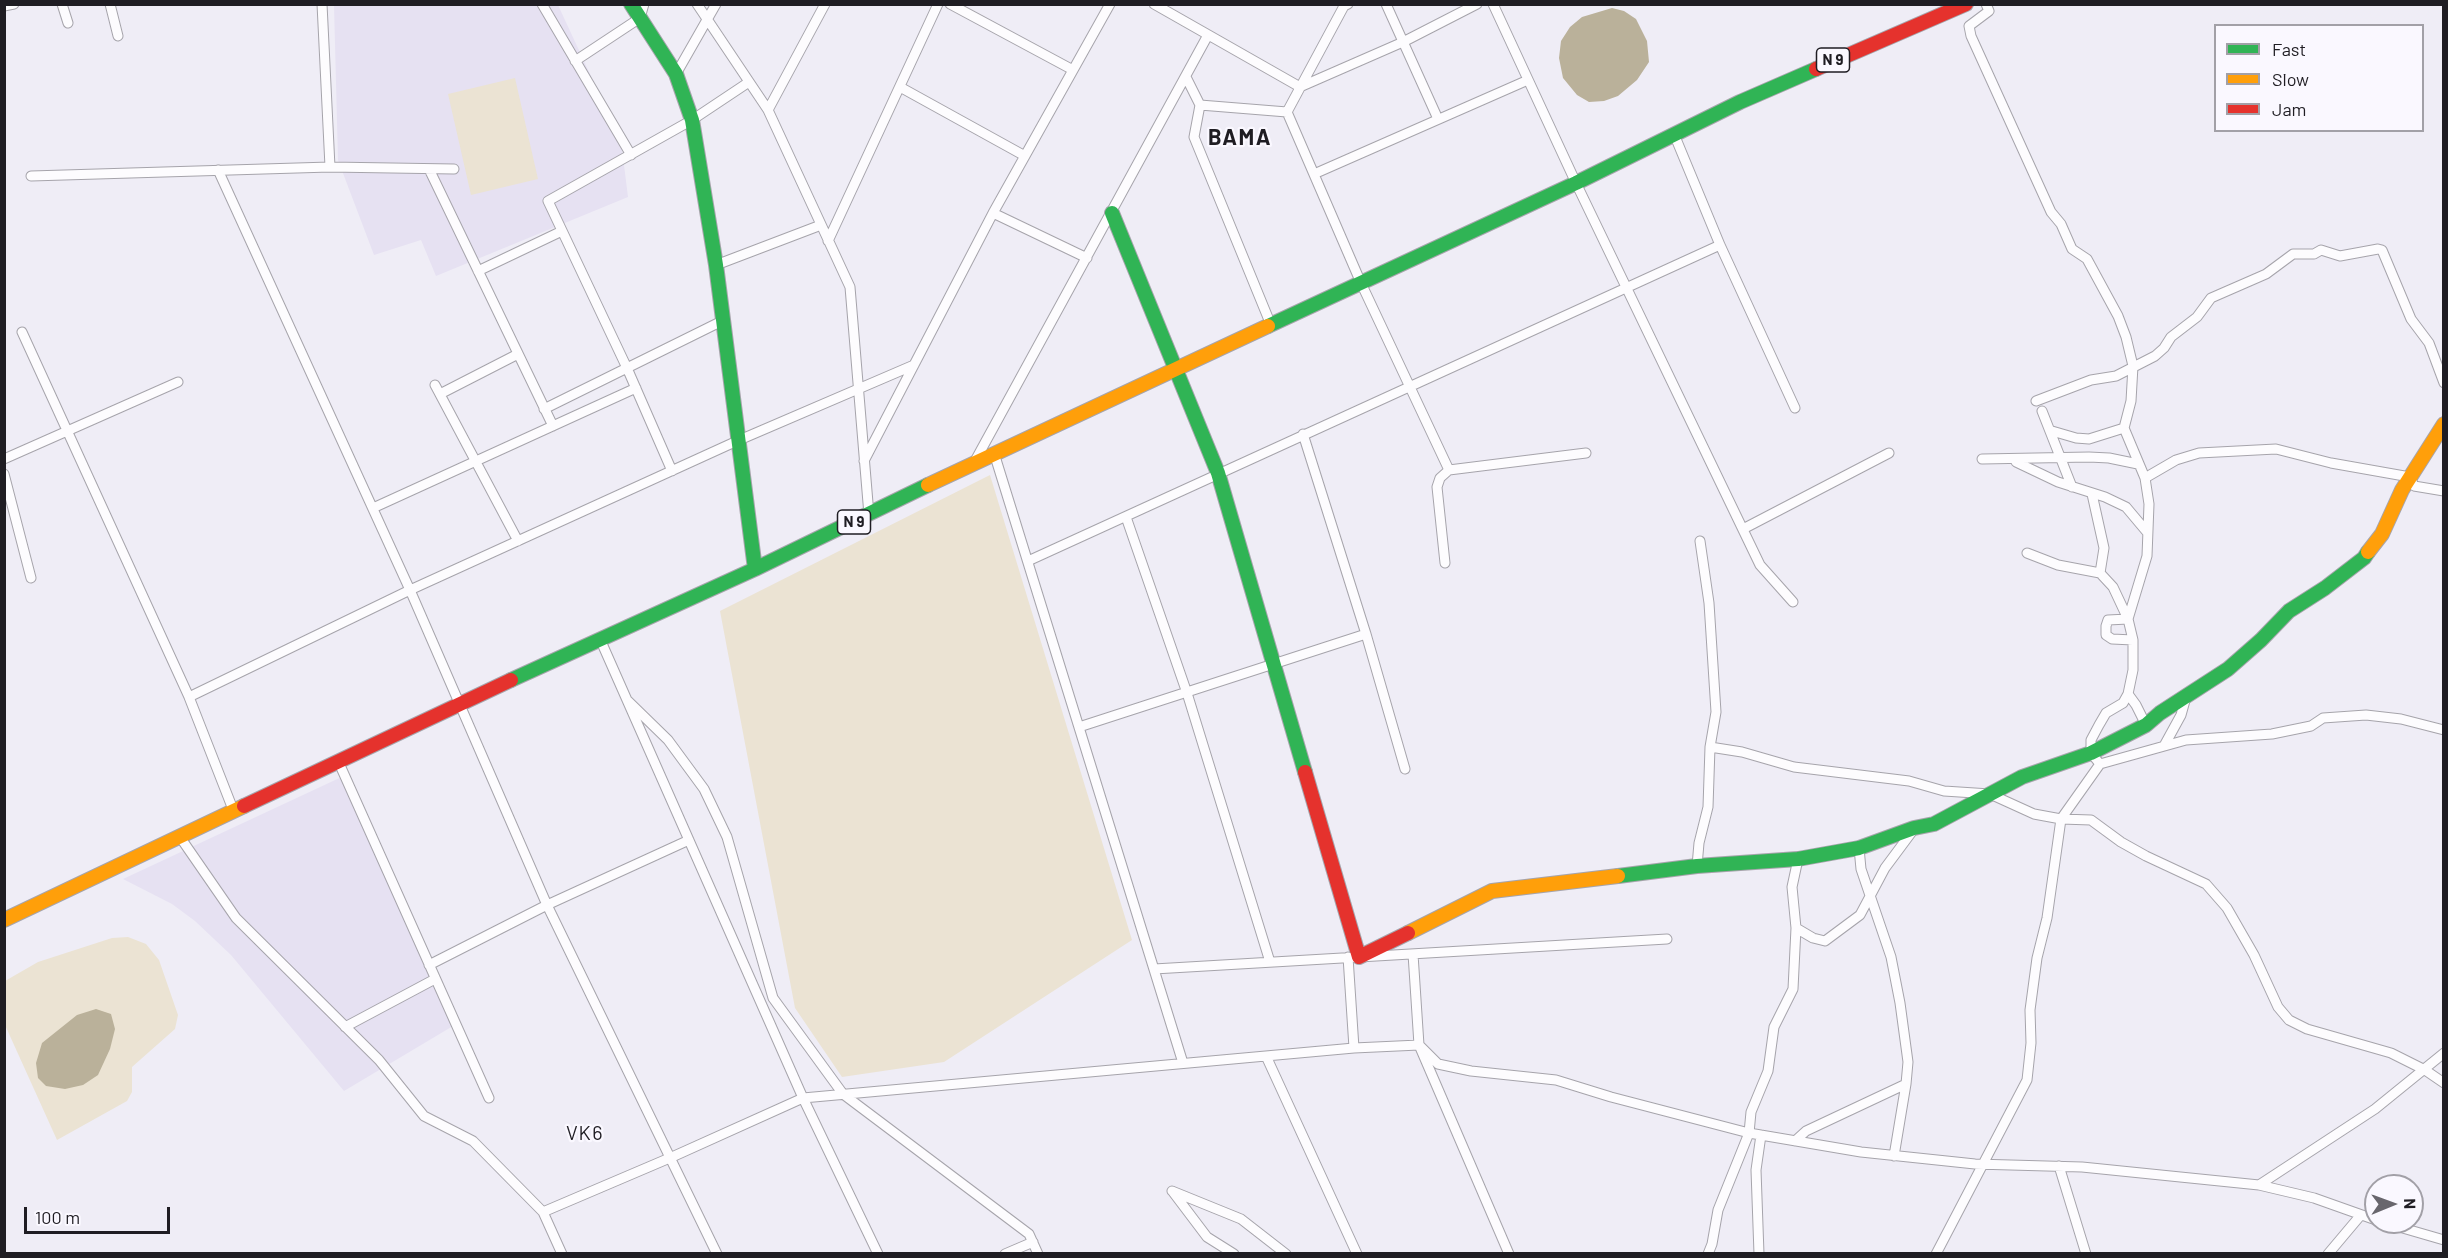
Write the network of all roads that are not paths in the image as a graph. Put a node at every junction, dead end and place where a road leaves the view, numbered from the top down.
1 (14, 4) edge
2 (62, 4) edge
3 (110, 4) edge
4 (322, 4) edge
5 (542, 4) edge
6 (632, 4) edge
7 (698, 4) edge
8 (716, 4) edge
9 (825, 4) edge
10 (938, 4) edge
11 (950, 4) edge
12 (1110, 4) edge
13 (1154, 4) edge
14 (1386, 4) edge
15 (1477, 4) edge
16 (1493, 4) edge
17 (1966, 4) edge
18 (1986, 4) edge
19 (1344, 5) edge
20 (4, 6) edge
21 (642, 11) edge
22 (707, 19) junction
23 (68, 23) dead end
24 (1208, 35) junction
25 (118, 36) dead end
26 (1403, 42) junction
27 (575, 61) junction
28 (1073, 70) junction
29 (676, 74) junction
30 (1186, 77) junction
31 (1528, 80) junction
32 (749, 82) junction
33 (900, 87) junction
34 (1300, 87) junction
35 (1200, 105) junction
36 (768, 110) junction
37 (1287, 112) junction
38 (1438, 119) junction
39 (692, 120) junction
40 (1674, 134) junction
41 (631, 154) junction
42 (1025, 156) junction
43 (330, 167) junction
44 (429, 169) junction
45 (454, 169) dead end
46 (218, 170) junction
47 (1314, 174) junction
48 (31, 176) dead end
49 (1576, 183) junction
50 (993, 213) junction
51 (1112, 213) junction
52 (821, 225) junction
53 (562, 231) junction
54 (828, 241) junction
55 (1720, 245) junction
56 (1087, 258) junction
57 (716, 265) junction
58 (478, 271) junction
59 (1361, 283) junction
60 (1626, 288) junction
61 (722, 321) junction
62 (1271, 325) junction
63 (22, 332) dead end
64 (518, 354) junction
65 (914, 365) junction
66 (2133, 366) junction
67 (627, 368) junction
68 (1176, 370) junction
69 (178, 382) dead end
70 (2444, 383) edge
71 (1408, 386) junction
72 (636, 388) junction
73 (858, 390) junction
74 (2036, 401) dead end
75 (1795, 408) dead end
76 (544, 409) junction
77 (2042, 411) dead end
78 (2444, 424) edge
79 (553, 426) junction
80 (2124, 428) junction
81 (68, 431) junction
82 (2052, 431) junction
83 (1303, 434) junction
84 (737, 441) junction
85 (994, 453) junction
86 (1586, 453) dead end
87 (1889, 453) dead end
88 (2061, 458) junction
89 (4, 459) edge
90 (1982, 459) dead end
91 (475, 460) junction
92 (2011, 460) junction
93 (864, 461) junction
94 (974, 463) junction
95 (2138, 464) junction
96 (1449, 470) junction
97 (672, 471) junction
98 (1218, 473) junction
99 (4, 474) edge
100 (2410, 477) junction
101 (2145, 478) junction
102 (2072, 488) junction
103 (2444, 491) edge
104 (2092, 494) junction
105 (373, 508) junction
106 (869, 515) junction
107 (1126, 517) junction
108 (1743, 529) junction
109 (2147, 532) junction
110 (519, 541) junction
111 (1700, 541) dead end
112 (2027, 553) dead end
113 (1028, 561) junction
114 (1445, 562) dead end
115 (755, 570) junction
116 (2100, 573) junction
117 (31, 578) dead end
118 (410, 590) junction
119 (1793, 602) dead end
120 (2128, 619) junction
121 (1366, 634) junction
122 (600, 639) junction
123 (2133, 640) junction
124 (1273, 665) junction
125 (1186, 693) junction
126 (2127, 694) junction
127 (189, 697) junction
128 (2186, 697) junction
129 (628, 701) junction
130 (461, 704) junction
131 (2146, 725) junction
132 (1079, 727) junction
133 (2444, 730) edge
134 (2164, 746) junction
135 (1710, 747) junction
136 (2096, 759) junction
137 (339, 763) junction
138 (1405, 769) dead end
139 (1990, 794) junction
140 (234, 812) junction
141 (2061, 819) junction
142 (1914, 828) junction
143 (180, 837) junction
144 (689, 840) junction
145 (1859, 848) junction
146 (1798, 859) junction
147 (1697, 866) junction
148 (1870, 897) junction
149 (547, 905) junction
150 (4, 920) edge
151 (1796, 928) junction
152 (1667, 939) dead end
153 (1413, 954) junction
154 (1353, 957) junction
155 (1270, 962) junction
156 (429, 965) junction
157 (1154, 969) junction
158 (435, 979) junction
159 (345, 1027) junction
160 (1419, 1045) junction
161 (1354, 1048) junction
162 (2444, 1053) edge
163 (1266, 1056) junction
164 (1183, 1063) junction
165 (2425, 1070) junction
166 (2444, 1083) edge
167 (1906, 1084) junction
168 (843, 1094) junction
169 (489, 1098) dead end
170 (803, 1098) junction
171 (1749, 1133) junction
172 (1761, 1134) junction
173 (1795, 1141) junction
174 (1894, 1156) junction
175 (672, 1157) junction
176 (1984, 1165) junction
177 (2059, 1166) junction
178 (2259, 1185) junction
179 (543, 1212) junction
180 (2360, 1216) junction
181 (2364, 1217) edge
182 (2423, 1234) edge
183 (2444, 1240) edge
184 (1033, 1242) junction
185 (562, 1254) edge
186 (717, 1254) edge
187 (878, 1254) edge
188 (1005, 1254) edge
189 (1038, 1254) edge
190 (1234, 1254) edge
191 (1286, 1254) edge
192 (1357, 1254) edge
193 (1509, 1254) edge
194 (1708, 1254) edge
195 (1759, 1254) edge
196 (1936, 1254) edge
197 (2086, 1254) edge
198 (2328, 1254) edge

1 - 20 street
2 - 23 street
3 - 25 street
4 - 43 street
5 - 27 street
6 - 21 street
7 - 22 street
8 - 22 street
9 - 36 street
10 - 33 street
11 - 28 street
12 - 28 street
13 - 24 street
14 - 26 street
15 - 26 street
16 - 31 street
17 - 40 street, N 9
18 - 66 street
19 - 34 street
21 - 27 street
21 - 29 street
22 - 29 street
22 - 32 street
24 - 30 street
24 - 34 street
26 - 34 street
26 - 38 street
27 - 41 street
28 - 42 street
29 - 39 street
30 - 35 street
30 - 51 street
31 - 38 street
31 - 49 street
32 - 36 street
32 - 39 street
33 - 42 street
33 - 54 street
34 - 37 street
35 - 37 street
35 - 62 street
36 - 52 street
37 - 47 street
38 - 47 street
39 - 41 street
39 - 57 street
40 - 49 street, N 9
40 - 55 street
41 - 53 street
42 - 50 street
43 - 44 street
43 - 46 street
44 - 45 street
44 - 58 street
46 - 48 street
46 - 105 street
47 - 59 street
49 - 59 street, N 9
49 - 60 street
50 - 56 street
50 - 65 street
51 - 56 street
51 - 68 street
52 - 54 street
52 - 57 street
53 - 58 street
53 - 67 street
54 - 73 street
55 - 60 street
55 - 75 street
56 - 94 street
57 - 61 street
58 - 64 street
59 - 62 street, N 9
59 - 71 street
60 - 71 street
60 - 108 street
61 - 67 street
61 - 84 street
62 - 68 street, N 9
63 - 81 street
64 - 76 street
64 - 91 street
65 - 73 street
65 - 93 street
66 - 70 street
66 - 74 street
66 - 80 street
67 - 72 street
67 - 76 street
68 - 85 street, N 9
68 - 98 street
69 - 81 street
71 - 83 street
71 - 96 street
72 - 79 street
72 - 97 street
73 - 84 street
73 - 93 street
76 - 79 street
77 - 82 street
78 - 100 street
79 - 91 street
80 - 82 street
80 - 95 street
81 - 89 street
81 - 127 street
82 - 88 street
83 - 98 street
83 - 121 street
84 - 97 street
84 - 115 street
85 - 94 street, N 9
85 - 113 street
86 - 96 street
87 - 108 street
88 - 92 street
88 - 95 street
88 - 102 street
90 - 92 street
91 - 105 street
91 - 110 street
92 - 102 street
93 - 106 street
94 - 106 street, N 9
95 - 101 street
96 - 114 street
97 - 110 street
98 - 107 street
98 - 124 street
99 - 117 street
100 - 101 street
100 - 103 street
100 - 128 street
101 - 109 street
102 - 104 street
104 - 109 street
104 - 116 street
105 - 118 street
106 - 115 street, N 9
107 - 113 street
107 - 125 street
108 - 119 street
109 - 120 street
110 - 118 street
111 - 135 street
112 - 116 street
113 - 132 street
115 - 122 street, N 9
116 - 120 street
118 - 127 street
118 - 130 street
120 - 123 street
120 - 123 street
121 - 124 street
121 - 138 street
122 - 129 street
122 - 130 street, N 9
123 - 126 street
124 - 125 street
124 - 154 street
125 - 132 street
125 - 155 street
126 - 131 street
126 - 136 street
127 - 140 street
128 - 131 street
128 - 134 street
129 - 144 street
129 - 168 street
130 - 137 street, N 9
130 - 149 street
131 - 136 street
132 - 157 street
133 - 134 street
134 - 136 street
135 - 139 street
135 - 147 street
136 - 139 street
136 - 141 street
137 - 140 street, N 9
137 - 156 street
139 - 141 street
139 - 142 street
140 - 143 street, N 9
141 - 165 street
141 - 176 street
142 - 145 street
142 - 148 street
143 - 150 street, N 9
143 - 159 street
144 - 149 street
144 - 170 street
145 - 146 street
145 - 148 street
146 - 147 street
146 - 151 street
147 - 154 street
148 - 151 street
148 - 167 street
149 - 156 street
149 - 175 street
151 - 171 street
152 - 153 street
153 - 154 street
153 - 160 street
154 - 155 street
154 - 161 street
155 - 157 street
156 - 158 street
157 - 164 street
158 - 159 street
158 - 169 street
159 - 179 street
160 - 161 street
160 - 171 street
160 - 193 street
161 - 163 street
162 - 165 street
163 - 164 street
163 - 192 street
164 - 168 street
165 - 166 street
165 - 178 street
167 - 173 street
167 - 174 street
168 - 170 street
168 - 184 street
170 - 175 street
170 - 187 street
171 - 172 street
171 - 194 street
172 - 173 street
172 - 195 street
173 - 174 street
174 - 176 street
175 - 179 street
175 - 186 street
176 - 177 street
176 - 196 street
177 - 178 street
177 - 197 street
178 - 180 street
179 - 185 street
180 - 181 street
180 - 198 street
182 - 183 street
184 - 188 street
184 - 189 street
190 - 191 street

